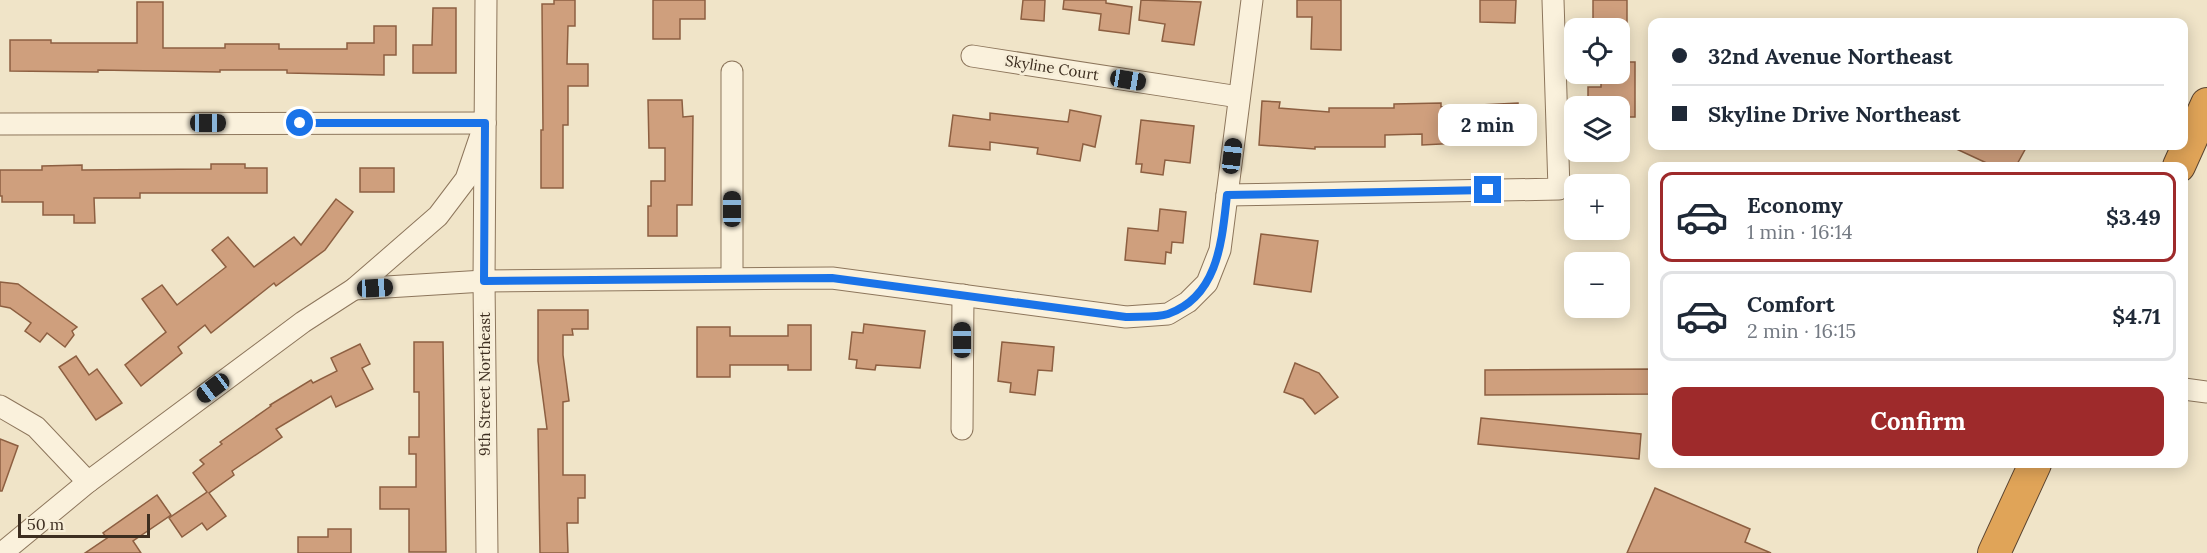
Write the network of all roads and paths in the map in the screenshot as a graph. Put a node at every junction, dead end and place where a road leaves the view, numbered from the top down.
1 (486, 0) edge
2 (1252, 0) edge
3 (1553, 0) edge
4 (972, 56) dead end
5 (732, 72) dead end
6 (1239, 97) junction
7 (2207, 104) edge
8 (485, 123) junction
9 (0, 124) edge
10 (2188, 146) edge
11 (1227, 195) junction
12 (732, 278) junction
13 (484, 281) junction
14 (354, 289) junction
15 (963, 295) junction
16 (2188, 390) edge
17 (2207, 392) edge
18 (0, 406) edge
19 (962, 429) dead end
20 (2033, 468) edge
21 (88, 482) junction
22 (1997, 552) edge
23 (2, 553) edge
24 (487, 553) edge

1 - 8 street, 9th Street Northeast
2 - 6 street
3 - 11 street
4 - 6 street, Skyline Court
5 - 12 street
6 - 11 street
7 - 10 highway
8 - 9 street
8 - 13 street, 9th Street Northeast
8 - 14 street
11 - 15 street
12 - 13 street
12 - 15 street
13 - 14 street
13 - 24 street, 9th Street Northeast
14 - 21 street
15 - 19 street
16 - 17 street
18 - 21 street
20 - 22 highway
21 - 23 street

